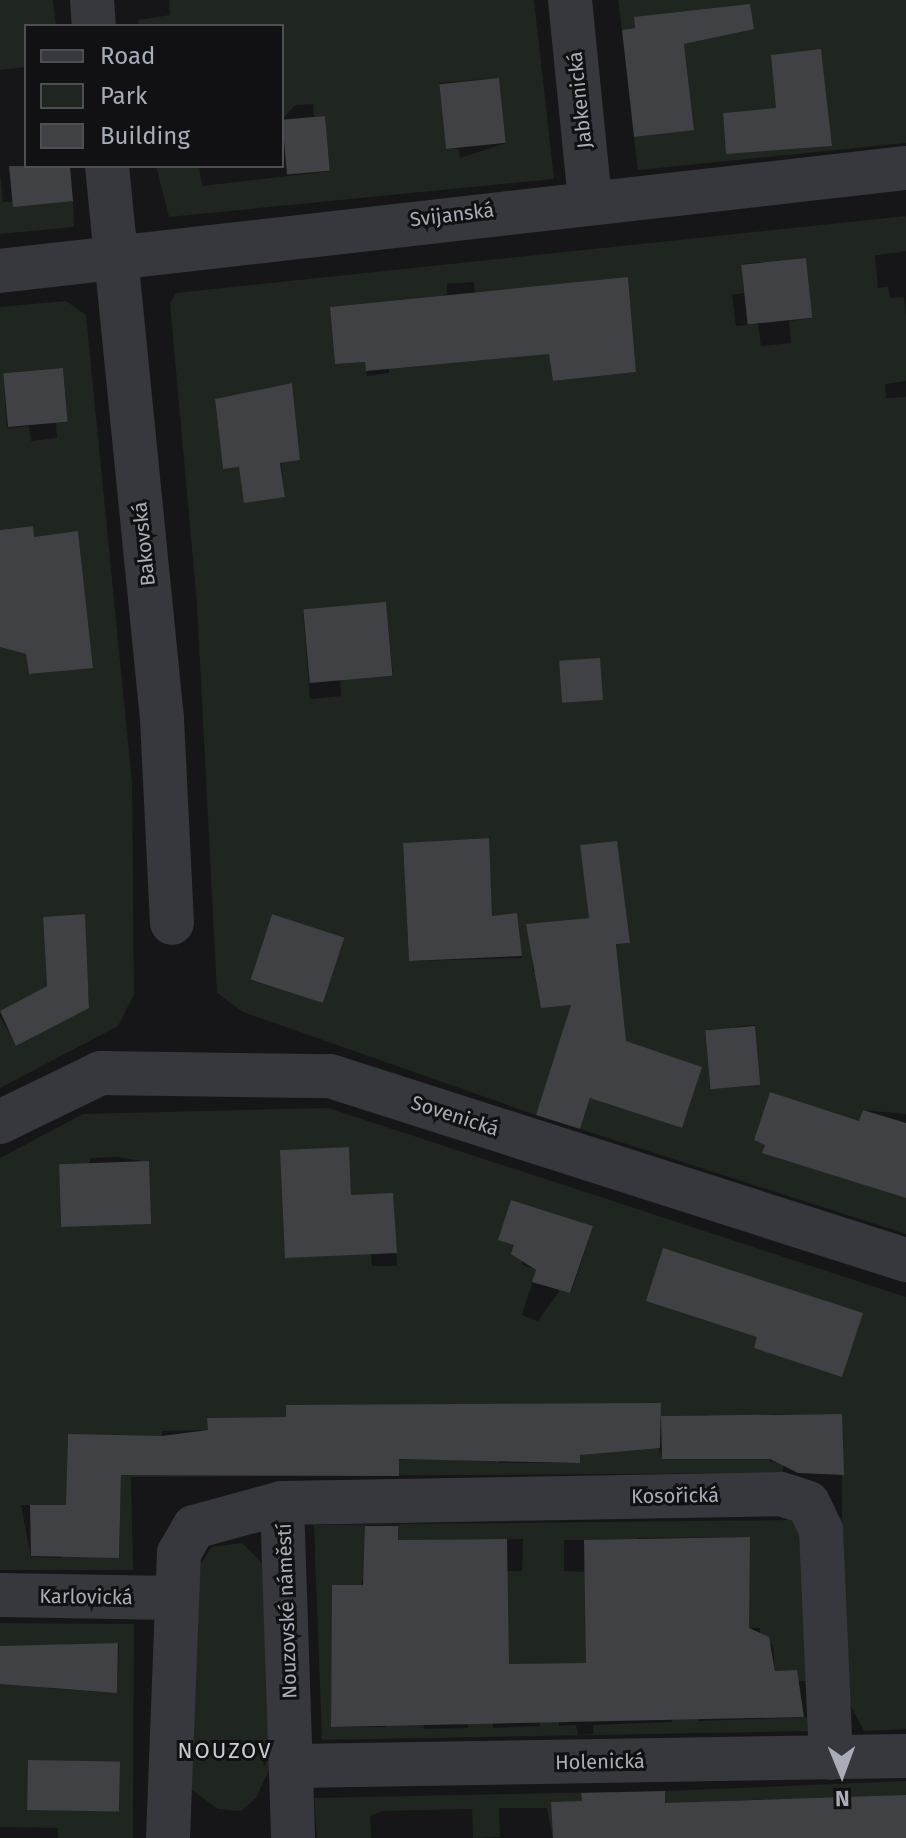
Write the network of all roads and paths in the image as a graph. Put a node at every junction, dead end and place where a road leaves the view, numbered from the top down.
1 (92, 0) edge
2 (570, 0) edge
3 (94, 24) edge
4 (107, 168) edge
5 (906, 168) edge
6 (590, 200) junction
7 (115, 254) junction
8 (0, 271) edge
9 (172, 923) dead end
10 (0, 1122) edge
11 (906, 1260) edge
12 (282, 1503) junction
13 (0, 1595) edge
14 (173, 1598) junction
15 (906, 1756) edge
16 (831, 1758) junction
17 (294, 1766) junction
18 (168, 1838) edge
19 (293, 1838) edge

1 - 3 street
2 - 6 street, Jabkenická
4 - 7 street, Bakovská
5 - 6 street, Svijanská
6 - 7 street, Svijanská
7 - 8 street, Svijanská
7 - 9 street, Bakovská
10 - 11 street, Sovenická
12 - 14 street, Nouzovské náměstí
12 - 16 street, Kosořická
12 - 17 street, Nouzovské náměstí
13 - 14 street, Karlovická
14 - 18 street, Nouzovské náměstí
15 - 16 street, Holenická
16 - 17 street, Holenická
17 - 19 street, Nouzovské náměstí

